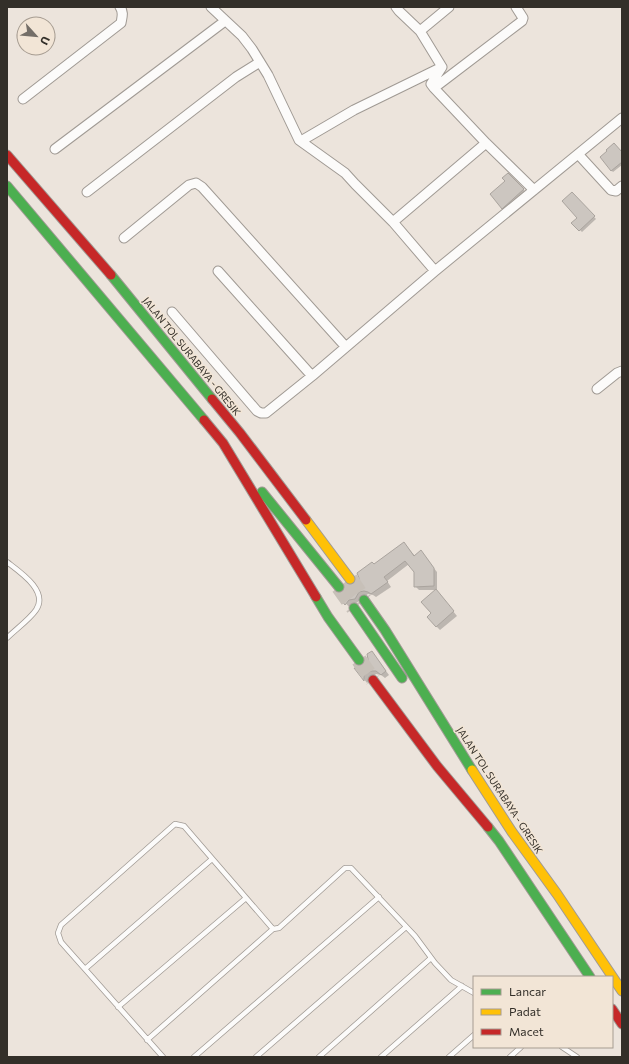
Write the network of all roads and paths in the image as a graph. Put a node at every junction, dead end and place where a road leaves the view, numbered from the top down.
1 (120, 7) edge
2 (211, 7) edge
3 (396, 7) edge
4 (449, 7) edge
5 (516, 7) edge
6 (225, 21) junction
7 (420, 31) junction
8 (260, 62) junction
9 (442, 67) junction
10 (434, 88) junction
11 (23, 99) dead end
12 (622, 118) edge
13 (301, 141) junction
14 (486, 143) junction
15 (55, 149) dead end
16 (578, 154) junction
17 (7, 155) edge
18 (7, 186) edge
19 (622, 186) edge
20 (534, 190) junction
21 (87, 192) dead end
22 (393, 222) junction
23 (124, 238) dead end
24 (218, 270) dead end
25 (435, 271) junction
26 (172, 312) dead end
27 (345, 346) junction
28 (622, 371) edge
29 (312, 376) junction
30 (597, 389) dead end
31 (223, 443) junction
32 (7, 562) edge
33 (350, 579) tunnel mouth
34 (339, 587) tunnel mouth
35 (364, 600) tunnel mouth
36 (354, 608) tunnel mouth
37 (7, 638) edge
38 (359, 660) tunnel mouth
39 (373, 680) tunnel mouth
40 (407, 685) dead end
41 (480, 803) dead end
42 (499, 841) junction
43 (212, 859) junction
44 (379, 897) junction
45 (246, 898) junction
46 (406, 927) junction
47 (273, 929) junction
48 (431, 958) junction
49 (85, 969) junction
50 (589, 976) edge
51 (612, 976) edge
52 (613, 978) edge
53 (462, 986) junction
54 (622, 991) edge
55 (473, 992) edge
56 (118, 1007) junction
57 (613, 1010) edge
58 (622, 1024) edge
59 (473, 1036) edge
60 (147, 1040) junction
61 (520, 1048) edge
62 (564, 1048) edge
63 (163, 1057) edge
64 (194, 1057) edge
65 (256, 1057) edge
66 (319, 1057) edge
67 (381, 1057) edge
68 (449, 1057) edge
69 (510, 1057) edge
70 (577, 1057) edge

1 - 11 street
2 - 6 street
3 - 7 street
4 - 7 street
5 - 10 street
6 - 8 street
6 - 15 street
7 - 9 street
8 - 13 street
8 - 21 street
9 - 10 street
9 - 13 street
10 - 14 street
12 - 16 street
13 - 22 street
14 - 20 street
14 - 22 street
16 - 19 street
16 - 20 street
17 - 33 highway, JALAN TOL SURABAYA - GRESIK
18 - 31 highway
20 - 25 street
22 - 25 street
23 - 27 street
24 - 29 street
25 - 27 street
26 - 29 street
27 - 29 street
28 - 30 street
31 - 34 highway
31 - 38 highway
32 - 37 lane
35 - 51 highway, JALAN TOL SURABAYA - GRESIK
36 - 40 highway
39 - 42 highway
41 - 42 highway
42 - 50 highway
43 - 45 lane
43 - 49 lane
43 - 49 lane
44 - 46 lane
44 - 47 lane
44 - 64 lane
45 - 47 lane
45 - 56 lane
46 - 48 lane
46 - 65 lane
47 - 60 lane
48 - 53 lane
48 - 66 lane
49 - 56 lane
52 - 54 highway, JALAN TOL SURABAYA - GRESIK
53 - 55 lane
53 - 67 lane
56 - 60 lane
57 - 58 highway
59 - 68 lane
60 - 63 lane
61 - 69 lane
62 - 70 lane

